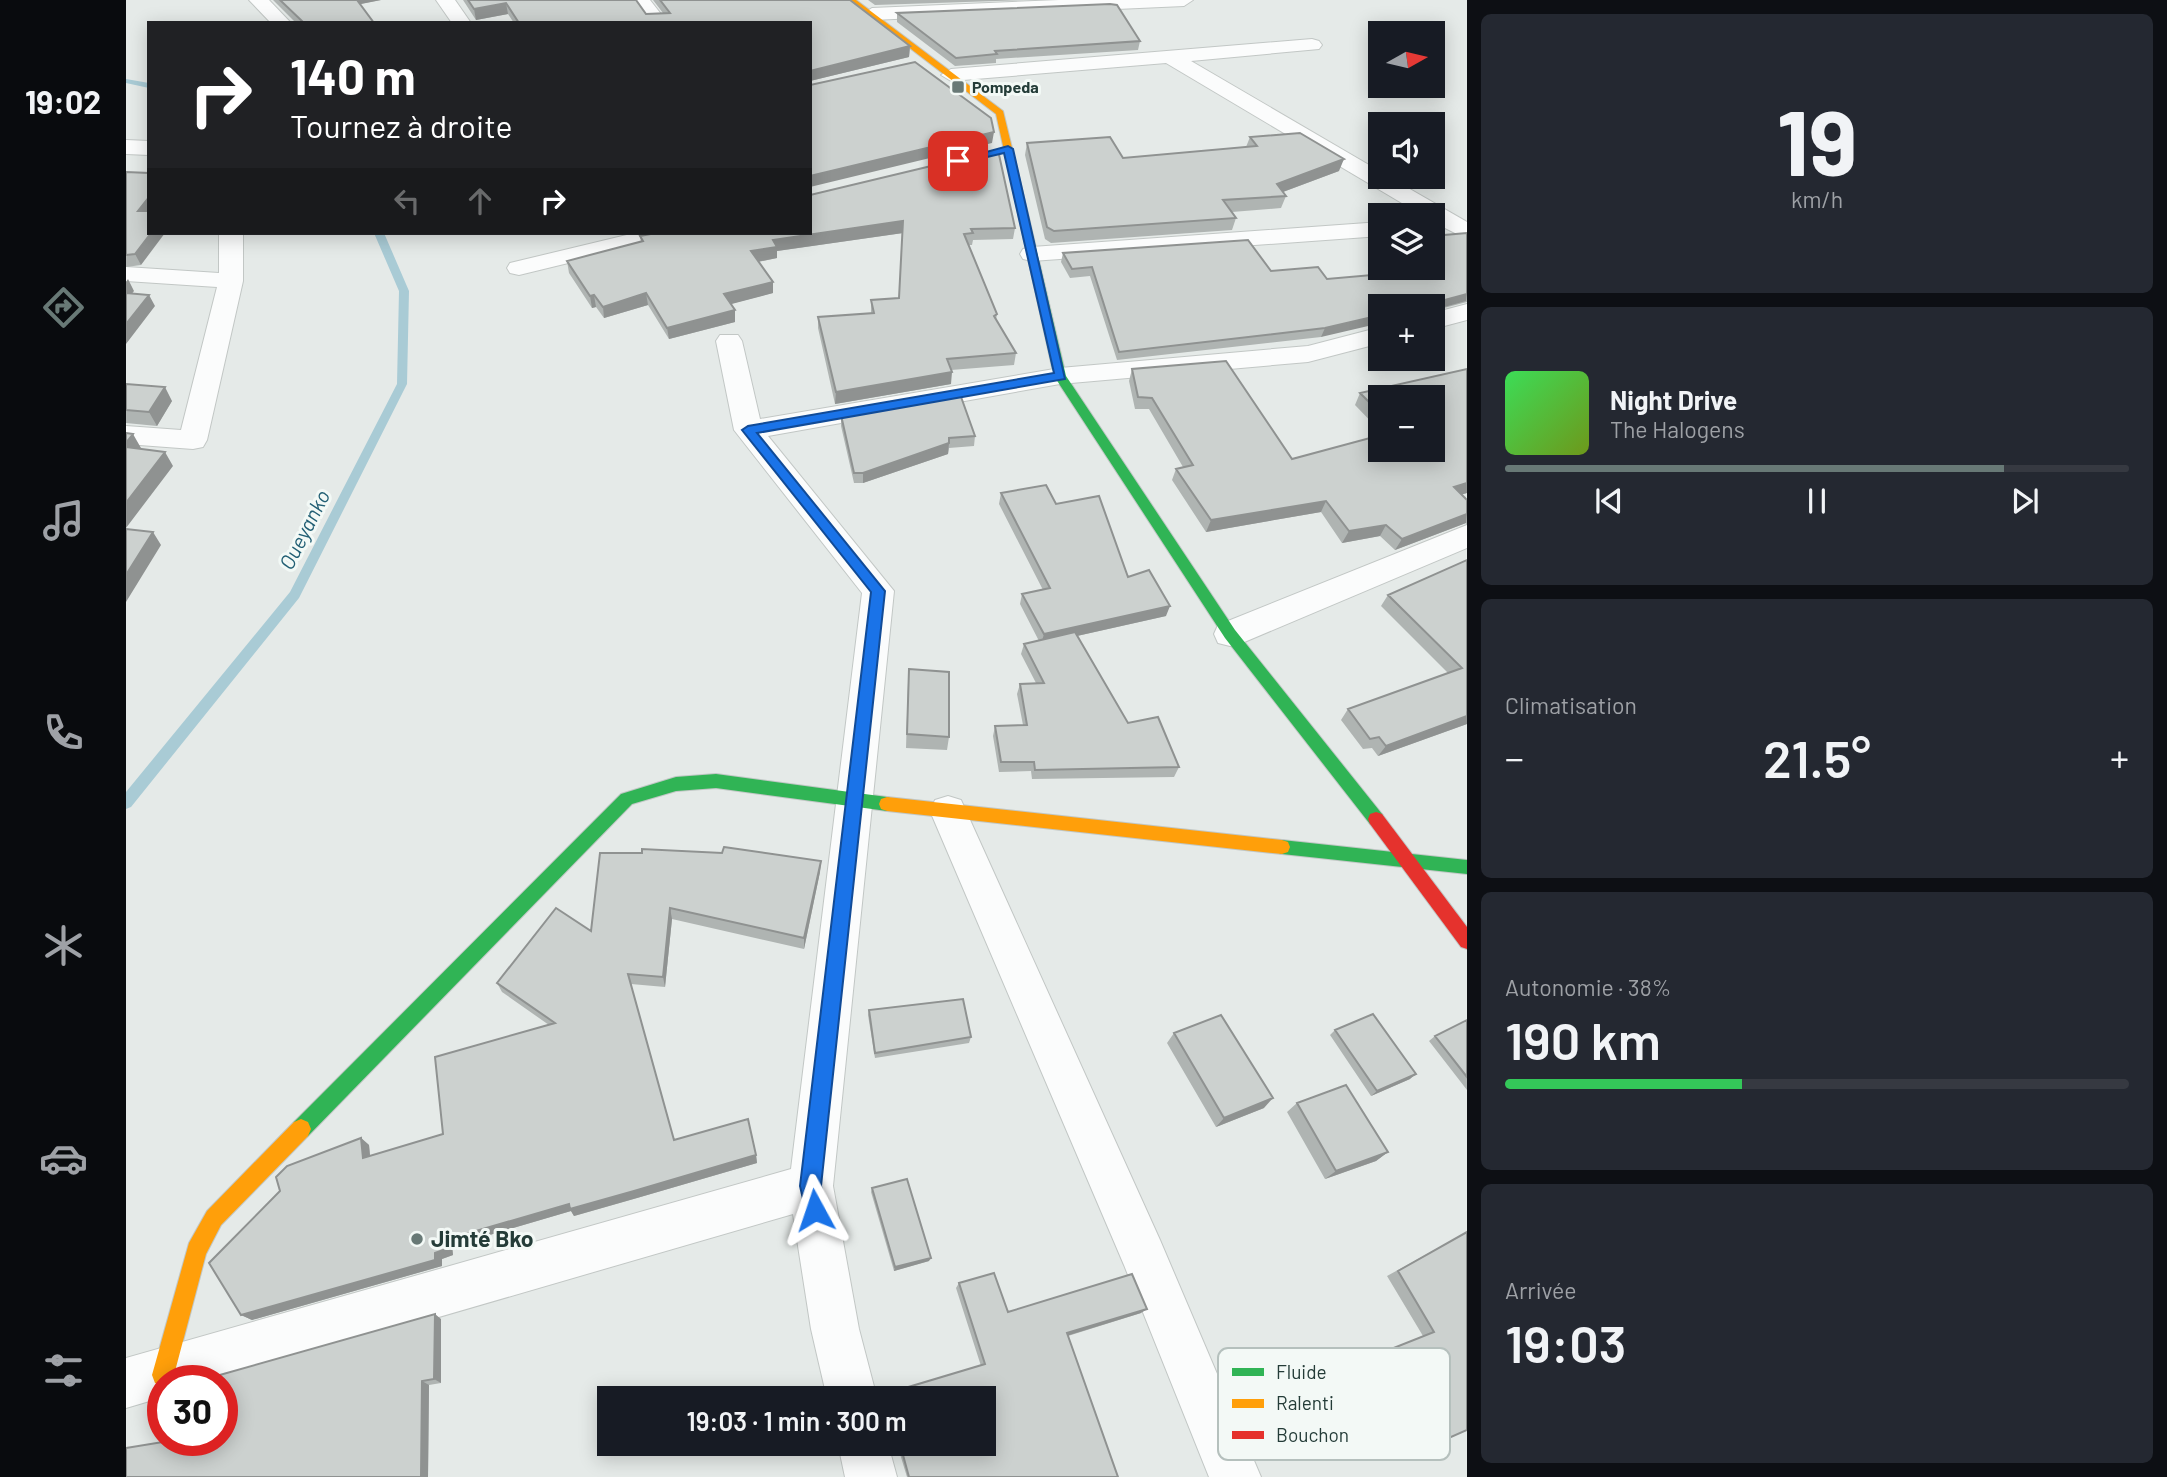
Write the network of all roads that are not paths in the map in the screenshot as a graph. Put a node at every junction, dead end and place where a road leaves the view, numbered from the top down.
1 (258, 0) edge
2 (445, 0) edge
3 (640, 0) edge
4 (851, 0) edge
5 (1171, 0) edge
6 (1184, 0) edge
7 (872, 14) junction
8 (280, 21) edge
9 (461, 21) edge
10 (657, 21) edge
11 (1312, 45) dead end
12 (1170, 57) junction
13 (932, 60) junction
14 (905, 66) edge
15 (951, 75) junction
16 (126, 147) edge
17 (147, 148) edge
18 (1008, 149) junction
19 (981, 155) edge
20 (1451, 220) edge
21 (1368, 230) edge
22 (231, 235) edge
23 (655, 235) edge
24 (1032, 254) junction
25 (519, 268) dead end
26 (126, 274) edge
27 (231, 281) junction
28 (1467, 312) edge
29 (1445, 318) edge
30 (1368, 338) edge
31 (729, 341) dead end
32 (1060, 376) junction
33 (748, 430) junction
34 (126, 435) edge
35 (1467, 536) edge
36 (1230, 634) junction
37 (855, 801) junction
38 (948, 811) junction
39 (1407, 858) junction
40 (1467, 867) edge
41 (1467, 941) edge
42 (811, 1186) junction
43 (144, 1379) edge
44 (849, 1386) edge
45 (1218, 1436) edge
46 (866, 1456) edge
47 (1228, 1460) edge
48 (871, 1477) edge
49 (1235, 1477) edge

1 - 8 street
2 - 9 street
3 - 10 street
4 - 7 street
5 - 6 street
5 - 7 street
7 - 13 street
11 - 12 street
12 - 15 street
12 - 20 street
13 - 14 street
13 - 15 street
15 - 18 street
16 - 17 street
18 - 19 street
18 - 24 street
21 - 24 street
22 - 27 street
23 - 25 street
24 - 32 street
26 - 27 street
27 - 34 street
28 - 29 street
30 - 32 street
31 - 33 street
32 - 33 street
32 - 36 street
33 - 37 street
35 - 36 street
36 - 39 street
37 - 38 street
37 - 42 street
37 - 43 street
38 - 39 street
38 - 45 street
39 - 40 street
39 - 41 street
42 - 43 street
42 - 44 street
46 - 48 street
47 - 49 street

